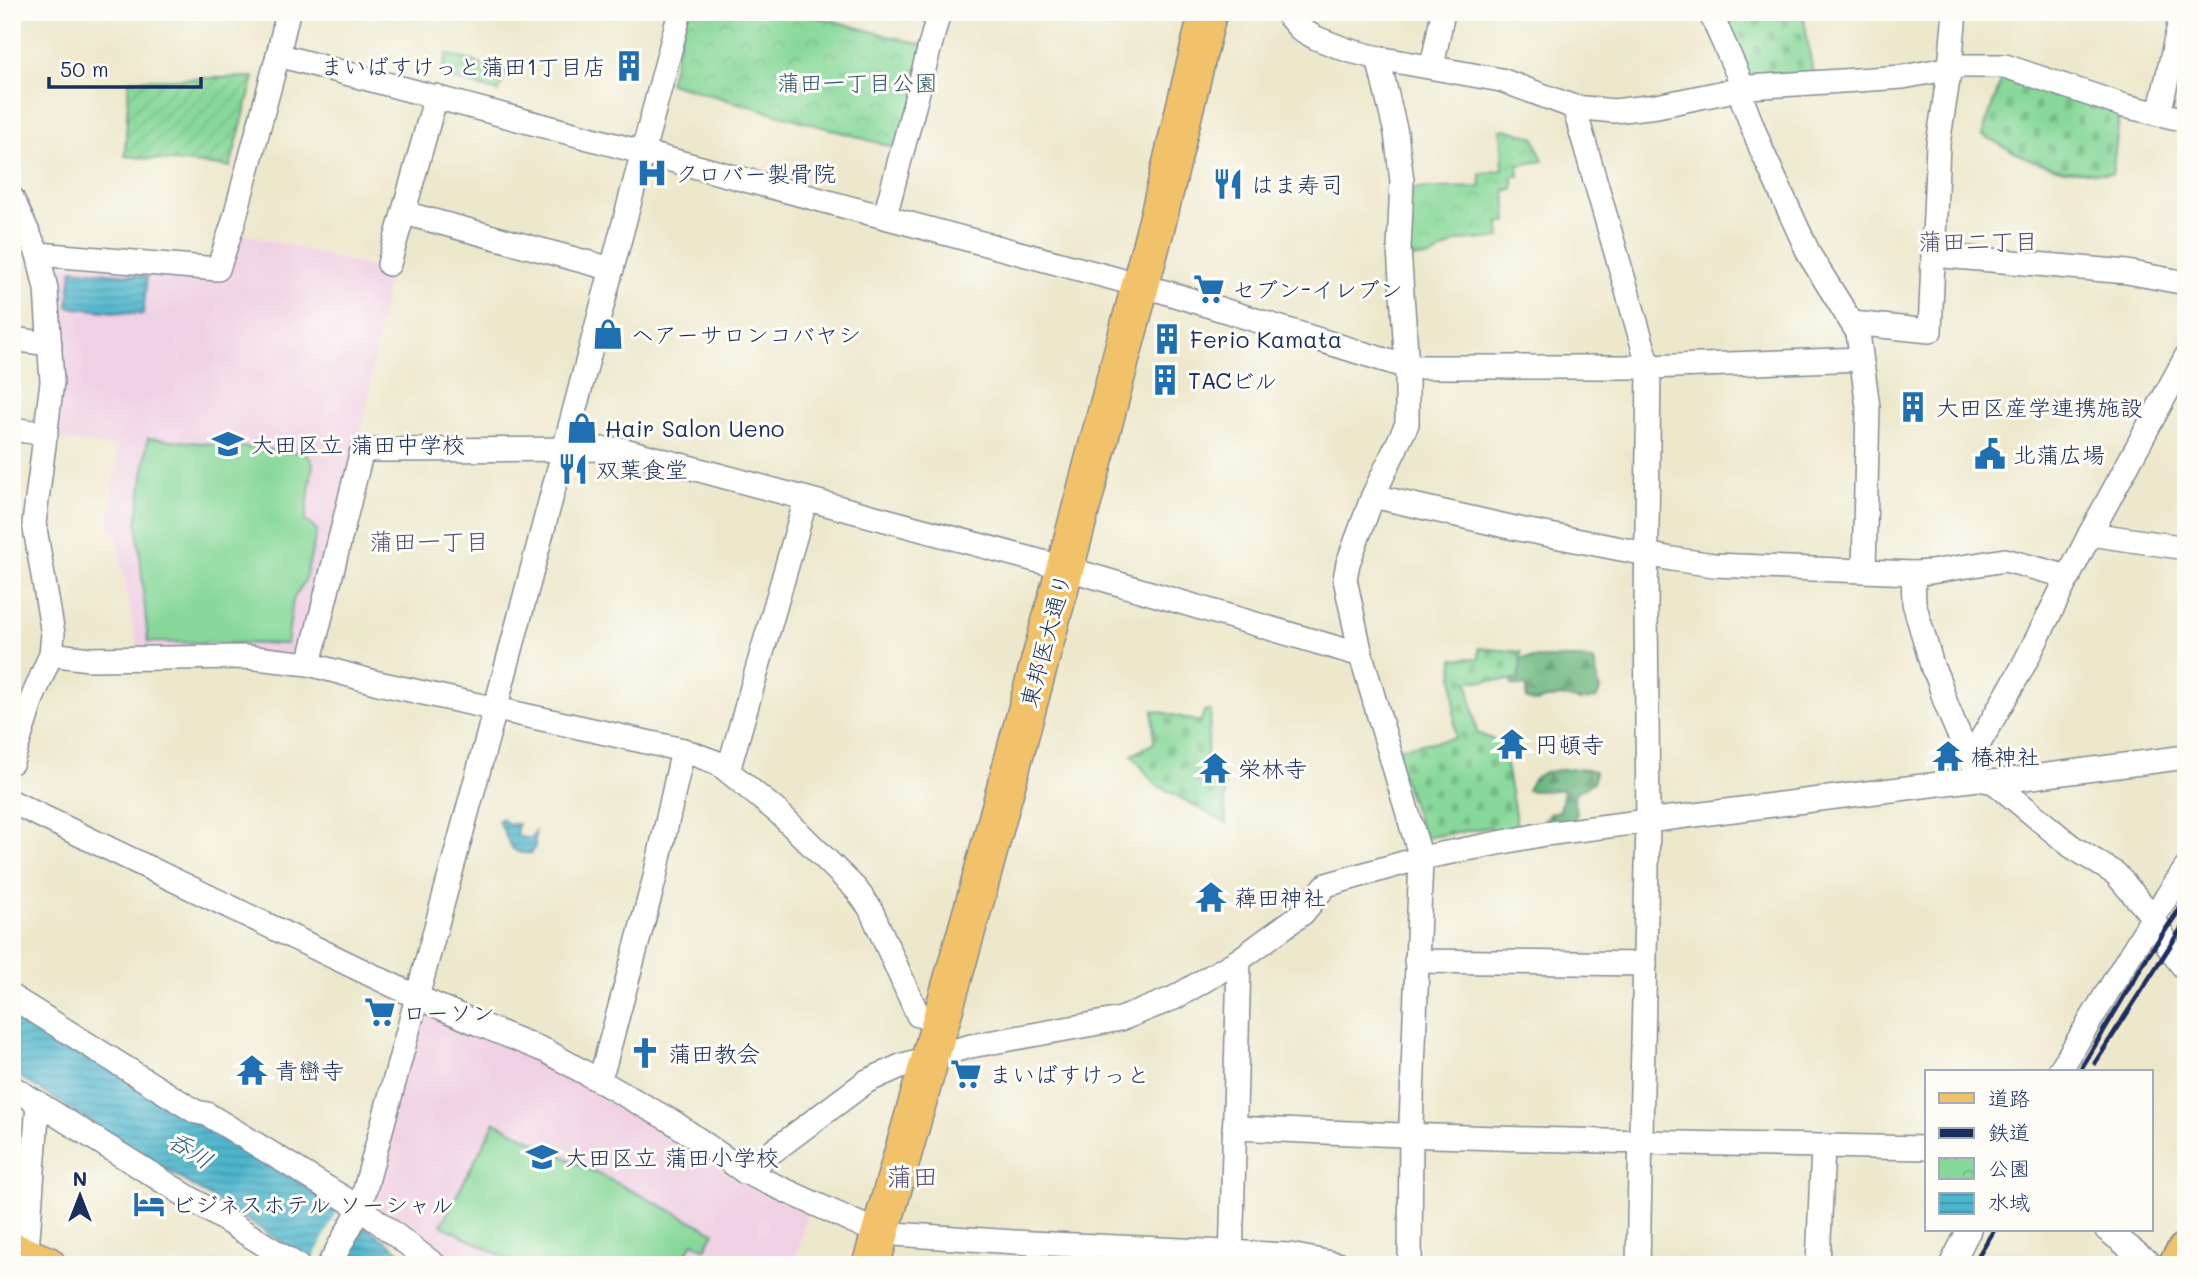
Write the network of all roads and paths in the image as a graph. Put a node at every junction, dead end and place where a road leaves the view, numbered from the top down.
1 (288, 12) edge
2 (680, 12) edge
3 (939, 12) edge
4 (1208, 12) edge
5 (1285, 12) edge
6 (1443, 12) edge
7 (1710, 12) edge
8 (1955, 12) edge
9 (2182, 12) edge
10 (278, 55) junction
11 (1378, 58) junction
12 (1432, 67) junction
13 (1950, 67) junction
14 (1740, 89) junction
15 (436, 96) junction
16 (1574, 107) junction
17 (2159, 114) junction
18 (2186, 120) edge
19 (643, 152) junction
20 (12, 198) edge
21 (404, 213) junction
22 (885, 216) junction
23 (38, 254) junction
24 (1933, 255) junction
25 (389, 264) dead end
26 (612, 269) junction
27 (2186, 283) edge
28 (1141, 285) junction
29 (1852, 323) junction
30 (12, 339) edge
31 (50, 344) junction
32 (2186, 356) edge
33 (1861, 359) junction
34 (1408, 367) junction
35 (1649, 367) junction
36 (12, 429) edge
37 (46, 434) junction
38 (564, 449) junction
39 (1373, 496) junction
40 (806, 499) junction
41 (2090, 534) junction
42 (2186, 548) edge
43 (1647, 553) junction
44 (1065, 568) junction
45 (1864, 570) junction
46 (1913, 573) junction
47 (2069, 577) junction
48 (51, 654) junction
49 (1361, 655) junction
50 (309, 664) junction
51 (495, 709) junction
52 (682, 750) junction
53 (2186, 757) edge
54 (12, 762) edge
55 (728, 771) junction
56 (1980, 774) junction
57 (12, 802) edge
58 (1648, 821) junction
59 (1421, 858) junction
60 (2186, 868) edge
61 (2153, 917) junction
62 (1239, 960) junction
63 (1416, 961) junction
64 (1645, 964) junction
65 (2186, 970) edge
66 (12, 997) edge
67 (416, 997) junction
68 (941, 1020) junction
69 (930, 1058) junction
70 (2060, 1070) edge
71 (598, 1079) junction
72 (12, 1087) edge
73 (38, 1103) junction
74 (1234, 1128) junction
75 (1411, 1136) junction
76 (1641, 1143) junction
77 (1823, 1146) junction
78 (1925, 1148) edge
79 (745, 1172) junction
80 (358, 1211) junction
81 (1968, 1232) edge
82 (2110, 1232) edge
83 (875, 1249) edge
84 (2186, 1252) edge
85 (23, 1256) edge
86 (1231, 1258) edge
87 (297, 1265) edge
88 (328, 1265) edge
89 (435, 1265) edge
90 (1342, 1265) edge
91 (1410, 1265) edge
92 (1638, 1265) edge
93 (1818, 1265) edge
94 (1951, 1265) edge
95 (2152, 1265) edge
96 (2178, 1265) edge

1 - 10 street
2 - 19 street
3 - 22 street
4 - 28 main road, 東邦医大通り
5 - 11 street
6 - 12 street
7 - 14 street
8 - 13 street
9 - 17 street
10 - 15 street
10 - 23 street
11 - 12 street
11 - 34 street
12 - 16 street
13 - 14 street
13 - 17 street
13 - 24 street
14 - 16 street
14 - 29 street
15 - 19 street
15 - 21 street
16 - 35 street
17 - 18 street
19 - 22 street
19 - 26 street
20 - 23 street
21 - 25 street
21 - 26 street
22 - 28 street
23 - 31 street
24 - 27 street
24 - 29 street
26 - 38 street
28 - 34 street
28 - 44 main road, 東邦医大通り
29 - 33 street
30 - 31 street
31 - 37 street
32 - 41 street
33 - 35 street
33 - 45 street
34 - 35 street
34 - 39 street
35 - 43 street
36 - 37 street
37 - 48 street
38 - 40 street
38 - 50 street
38 - 51 street
39 - 43 street
39 - 49 street
40 - 44 street
40 - 55 street
41 - 42 street
41 - 47 street
43 - 45 street
43 - 58 street
44 - 49 street
44 - 68 main road, 東邦医大通り
45 - 46 street
46 - 47 street
46 - 56 street
47 - 56 street
48 - 50 street
48 - 54 street
49 - 59 street
50 - 51 street
51 - 52 street
51 - 67 street
52 - 55 street
52 - 71 street
53 - 56 street
55 - 68 street
56 - 58 street
56 - 61 street
57 - 67 street
58 - 59 street
58 - 64 street
59 - 62 street
59 - 63 street
60 - 61 street
61 - 65 street
61 - 70 street
62 - 69 street
62 - 74 street
63 - 64 street
63 - 75 street
64 - 76 street
66 - 80 street
67 - 71 street
67 - 80 street
68 - 69 main road, 東邦医大通り
69 - 79 street
69 - 83 main road, 東邦医大通り
71 - 79 street
72 - 73 street
73 - 85 street
73 - 87 street
74 - 75 street
74 - 86 street
75 - 76 street
75 - 91 street
76 - 77 street
76 - 92 street
77 - 78 street
77 - 93 street
79 - 83 street
80 - 88 street
80 - 89 street
81 - 94 street
82 - 95 street
83 - 86 street
84 - 96 highway
86 - 90 street

